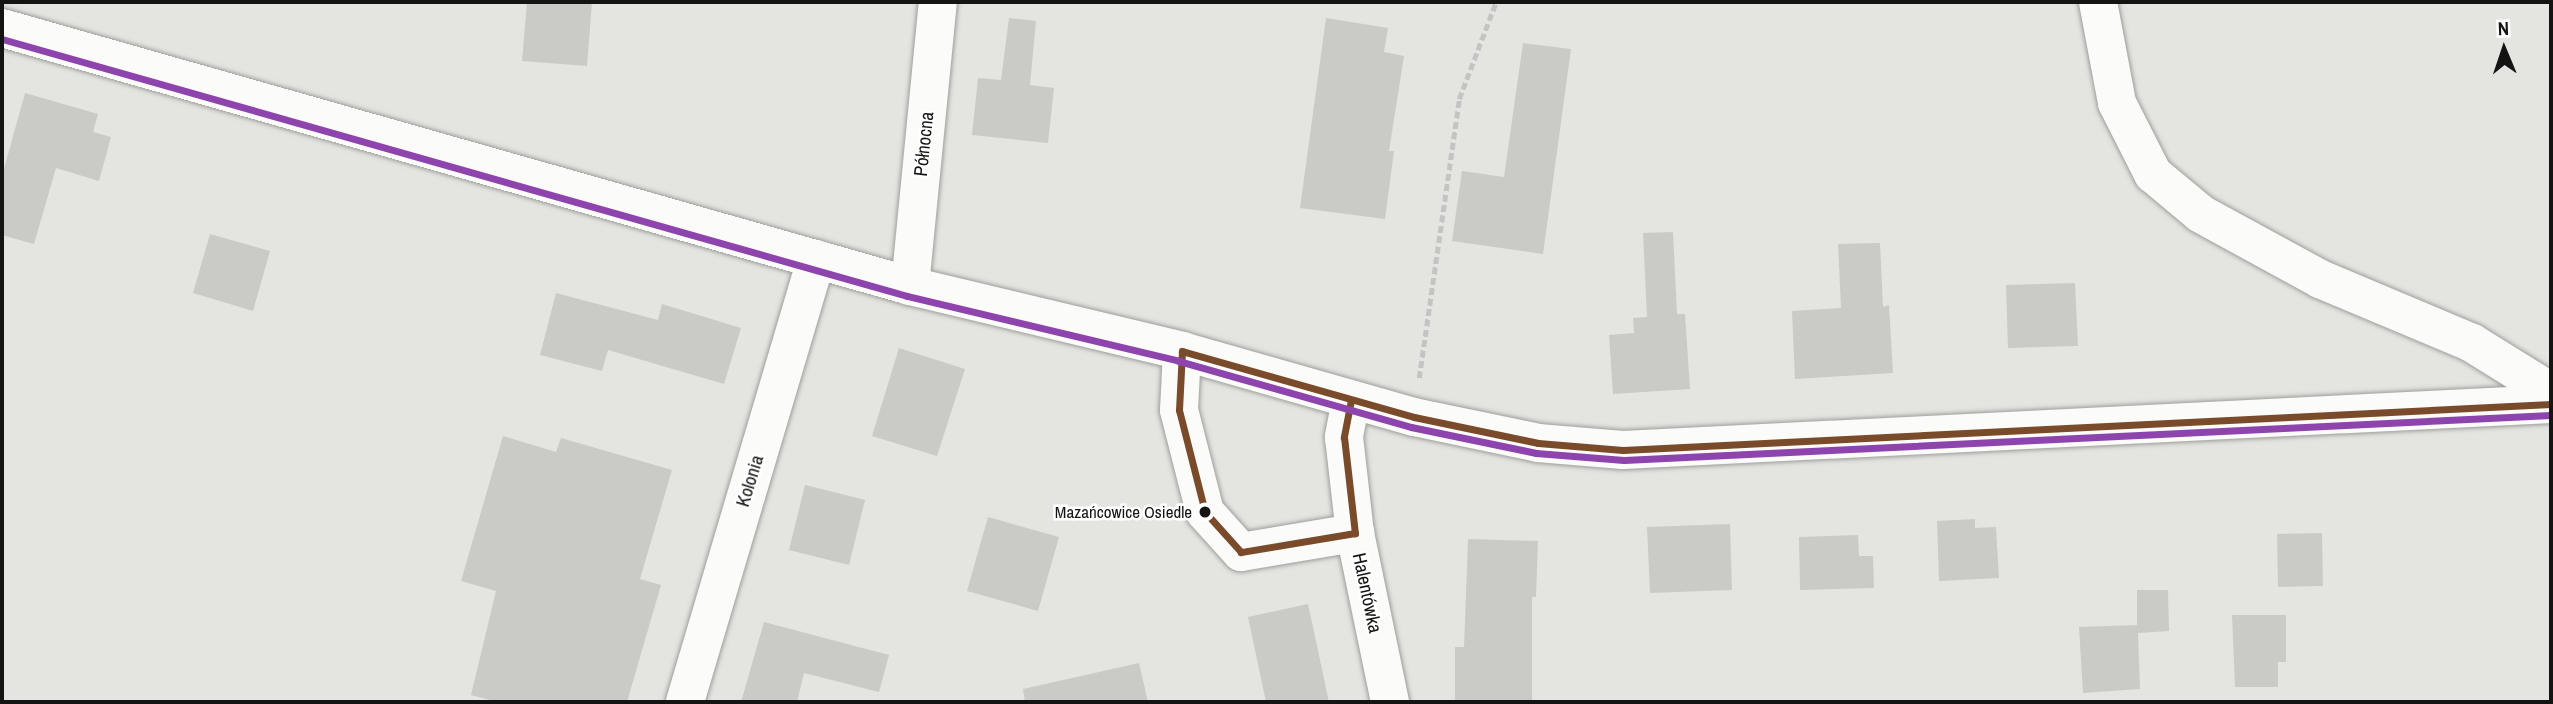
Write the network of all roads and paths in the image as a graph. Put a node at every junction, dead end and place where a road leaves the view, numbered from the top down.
1 (938, 2) edge
2 (1496, 2) edge
3 (2098, 2) edge
4 (2, 28) edge
5 (816, 260) junction
6 (910, 286) junction
7 (1182, 351) junction
8 (2551, 391) edge
9 (1351, 400) junction
10 (2551, 404) edge
11 (1413, 416) junction
12 (1355, 533) junction
13 (685, 702) edge
14 (1390, 702) edge

1 - 6 street, Północna
2 - 11 path
3 - 8 street
4 - 5 street
5 - 6 street
5 - 13 street, Kolonia
6 - 7 street
7 - 9 street
7 - 12 street
9 - 11 street
9 - 12 street, Halentówka
10 - 11 street
12 - 14 street, Halentówka

